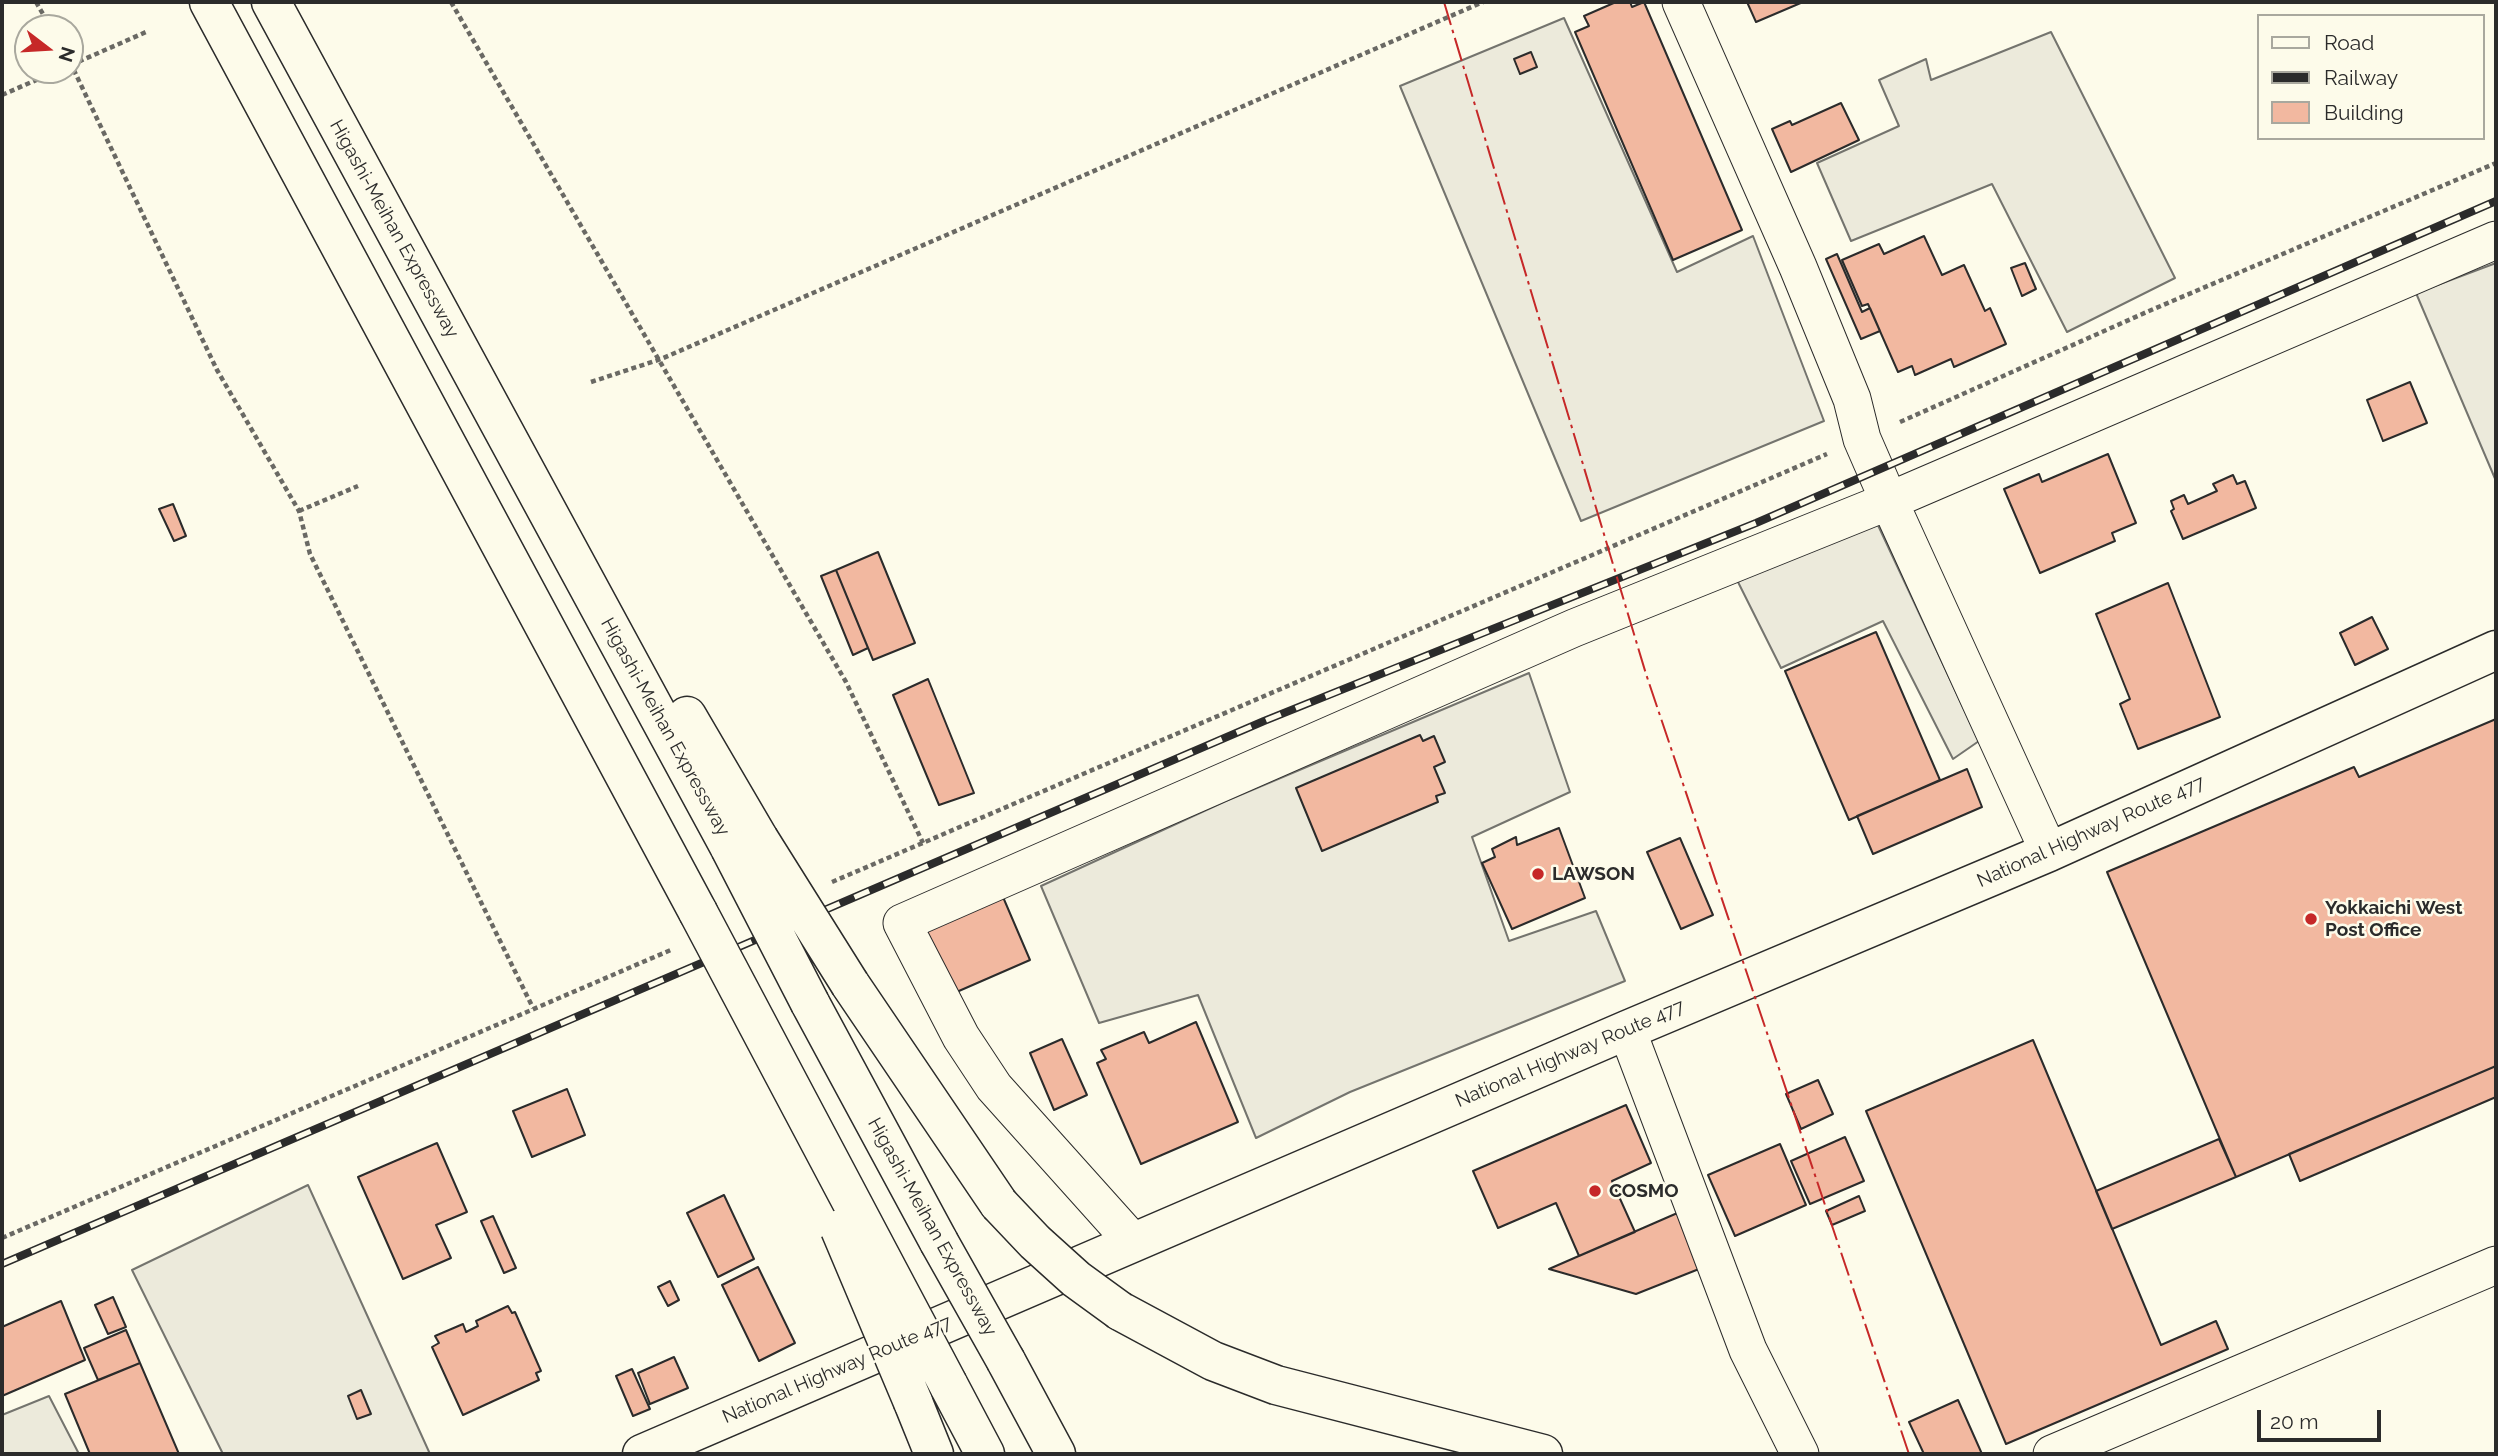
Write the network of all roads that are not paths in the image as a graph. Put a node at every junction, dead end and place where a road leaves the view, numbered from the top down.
1 (209, 2) edge
2 (271, 2) edge
3 (1681, 2) edge
4 (2496, 240) edge
5 (1889, 501) junction
6 (2496, 650) edge
7 (745, 843) junction
8 (2049, 852) junction
9 (756, 1027) junction
10 (1627, 1030) junction
11 (1133, 1242) junction
12 (2496, 1265) edge
13 (642, 1454) edge
14 (934, 1454) edge
15 (985, 1454) edge
16 (1056, 1454) edge
17 (1543, 1454) edge
18 (1800, 1454) edge
19 (2052, 1454) edge

1 - 9 highway, bridge
2 - 7 highway
3 - 5 street
4 - 5 street
5 - 8 street
5 - 11 street
6 - 8 highway, National Highway Route 477
7 - 16 highway, Higashi-Meihan Expressway, bridge
7 - 17 highway, bridge
8 - 10 highway, National Highway Route 477
9 - 14 highway, bridge
9 - 15 highway, bridge
10 - 11 highway, National Highway Route 477
10 - 18 street
11 - 13 highway, National Highway Route 477
12 - 19 street

